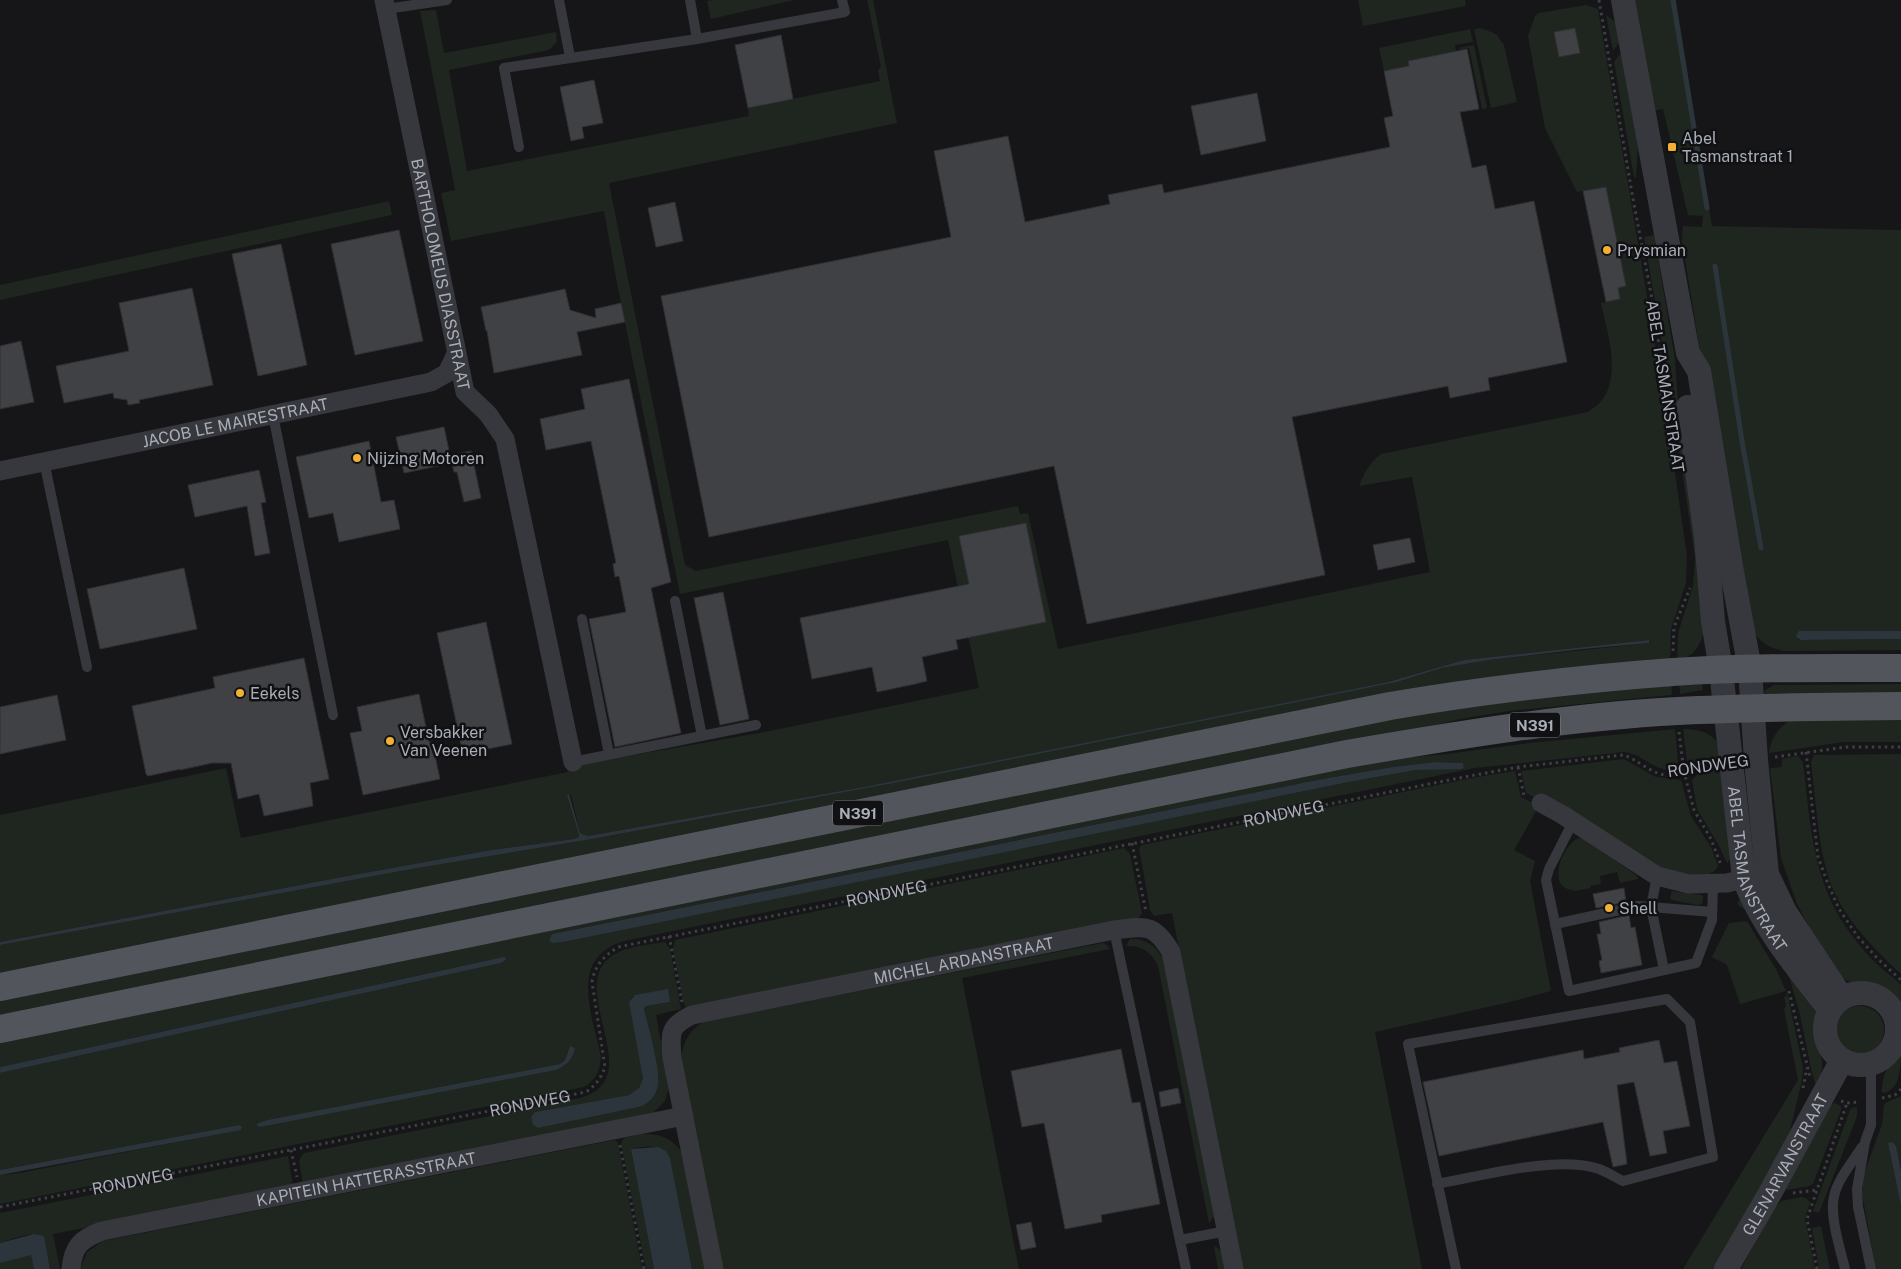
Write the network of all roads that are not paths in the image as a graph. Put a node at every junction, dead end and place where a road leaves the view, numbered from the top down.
1 (447, 0) edge
2 (559, 0) edge
3 (690, 0) edge
4 (842, 0) edge
5 (1623, 0) edge
6 (385, 5) edge
7 (698, 39) junction
8 (570, 57) junction
9 (519, 147) dead end
10 (1688, 353) junction
11 (456, 354) junction
12 (273, 415) junction
13 (44, 462) junction
14 (0, 471) edge
15 (675, 601) dead end
16 (582, 619) dead end
17 (87, 666) dead end
18 (1901, 668) edge
19 (1750, 669) junction
20 (1721, 670) junction
21 (1901, 706) edge
22 (1753, 708) junction
23 (1725, 709) junction
24 (333, 715) dead end
25 (756, 725) dead end
26 (702, 736) junction
27 (609, 754) junction
28 (573, 762) joint
29 (1541, 803) road end
30 (1573, 822) junction
31 (1767, 874) junction
32 (1657, 876) junction
33 (1744, 879) junction
34 (1713, 884) junction
35 (1651, 907) junction
36 (1712, 912) junction
37 (1556, 924) junction
38 (1114, 930) junction
39 (1664, 970) junction
40 (0, 987) edge
41 (1836, 1004) junction
42 (1898, 1024) edge
43 (0, 1028) edge
44 (1842, 1060) junction
45 (1871, 1064) junction
46 (684, 1116) junction
47 (1865, 1142) junction
48 (1438, 1184) junction
49 (1226, 1231) junction
50 (1180, 1240) junction
51 (70, 1269) edge
52 (714, 1269) edge
53 (1186, 1269) edge
54 (1234, 1269) edge
55 (1456, 1269) edge
56 (1726, 1269) edge
57 (1845, 1269) edge
58 (1871, 1269) edge

1 - 6 lane
2 - 8 lane
3 - 7 lane
4 - 7 lane
5 - 10 street, ABEL TASMANSTRAAT
6 - 11 street, BARTHOLOMEUS DIASSTRAAT
7 - 8 lane
8 - 9 lane
10 - 19 street, ABEL TASMANSTRAAT
10 - 20 street, ABEL TASMANSTRAAT
11 - 12 street, JACOB LE MAIRESTRAAT
11 - 28 street, BARTHOLOMEUS DIASSTRAAT
12 - 13 street, JACOB LE MAIRESTRAAT
12 - 24 lane
13 - 14 street, JACOB LE MAIRESTRAAT
13 - 17 lane
15 - 26 lane
16 - 27 lane
18 - 19 main road, N391
19 - 20 main road, N391
19 - 22 street, ABEL TASMANSTRAAT
20 - 23 street, ABEL TASMANSTRAAT
20 - 40 main road, N391
21 - 22 main road, N391
22 - 23 main road, N391
22 - 31 street, ABEL TASMANSTRAAT
23 - 33 street, ABEL TASMANSTRAAT
23 - 43 main road, N391
25 - 26 lane, BARTHOLOMEUS DIASSTRAAT
26 - 27 lane, BARTHOLOMEUS DIASSTRAAT
27 - 28 lane, BARTHOLOMEUS DIASSTRAAT
29 - 30 street
30 - 32 street
30 - 37 lane
31 - 33 street
31 - 41 street, ABEL TASMANSTRAAT
32 - 34 street
32 - 35 lane
33 - 34 street
33 - 41 street, ABEL TASMANSTRAAT
34 - 36 lane
35 - 36 lane
35 - 37 lane
35 - 39 lane
36 - 39 lane
37 - 39 lane
38 - 46 street, MICHEL ARDANSTRAAT
38 - 49 street, MICHEL ARDANSTRAAT
38 - 50 lane
41 - 42 street
41 - 44 street
42 - 45 street
44 - 45 street
44 - 56 street, GLENARVANSTRAAT
45 - 47 lane
46 - 51 street, KAPITEIN HATTERASSTRAAT
46 - 52 street
47 - 57 lane
47 - 58 lane
48 - 48 lane
48 - 55 lane
49 - 50 lane
49 - 54 street
50 - 53 lane

